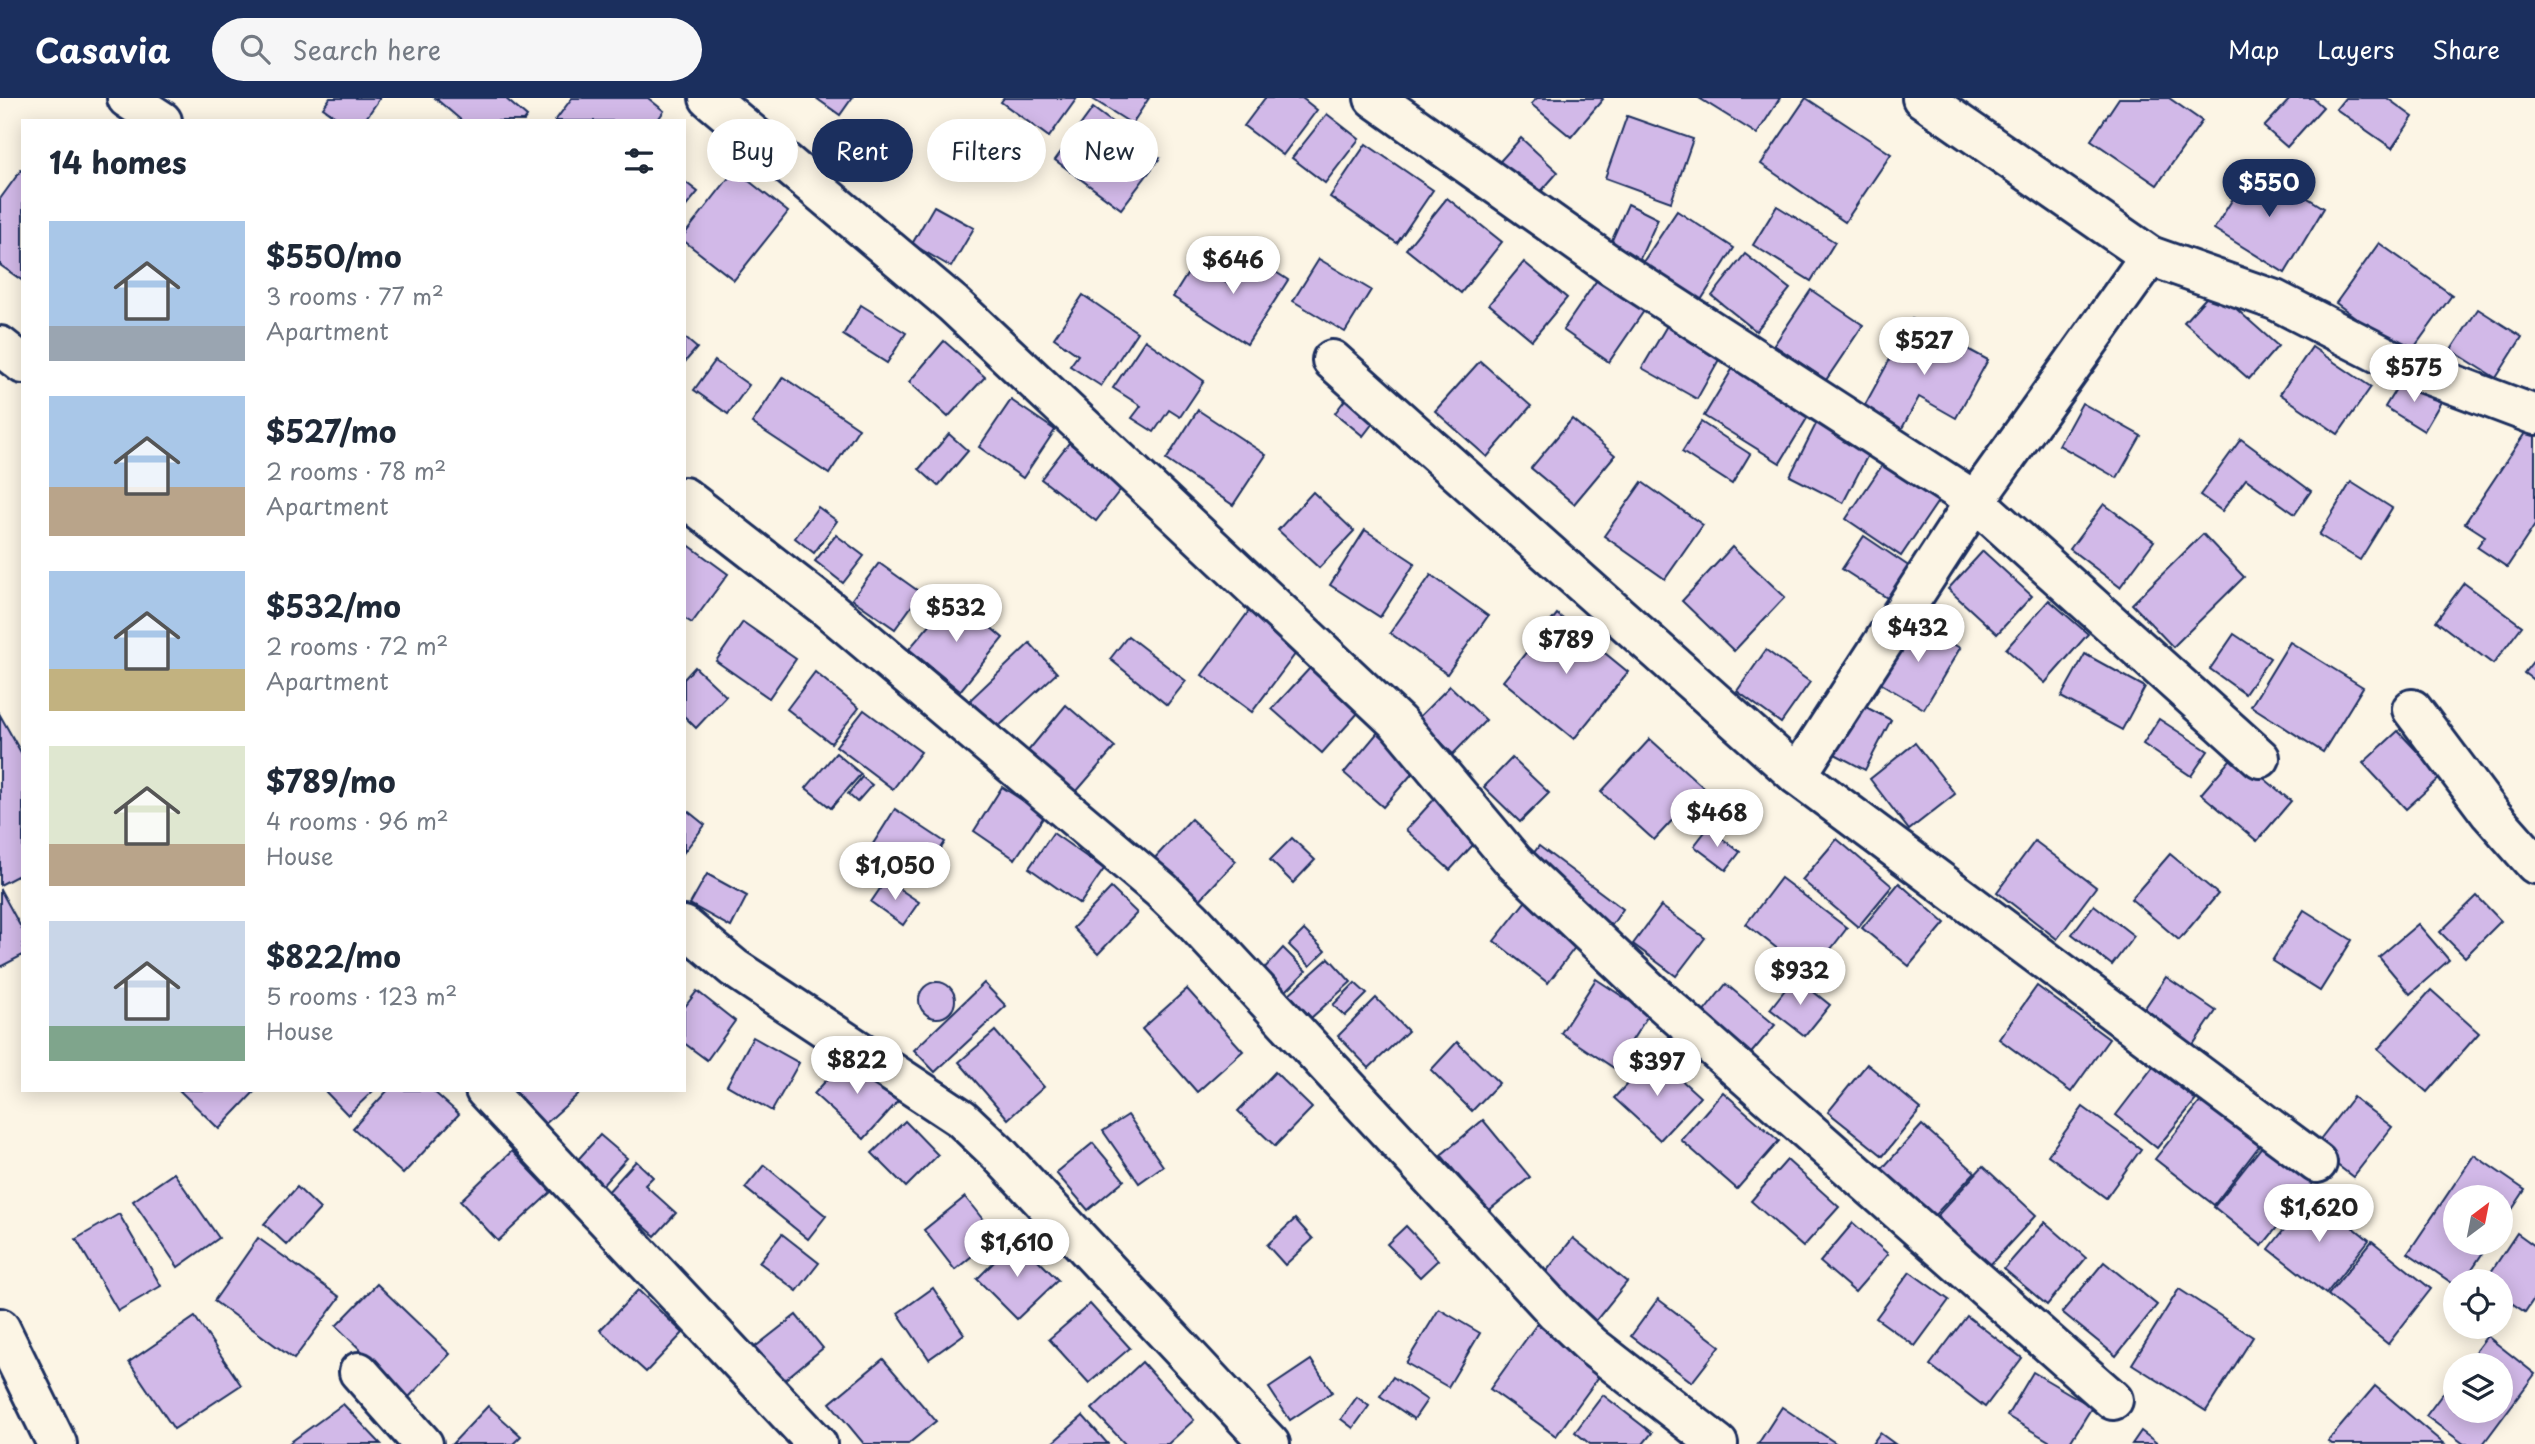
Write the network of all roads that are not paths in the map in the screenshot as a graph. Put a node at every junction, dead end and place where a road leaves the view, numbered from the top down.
1 (127, 98) edge
2 (709, 98) edge
3 (1374, 98) edge
4 (1922, 98) edge
5 (159, 119) edge
6 (2150, 256) junction
7 (0, 346) edge
8 (1332, 360) dead end
9 (21, 362) edge
10 (2535, 415) edge
11 (686, 498) edge
12 (1975, 501) junction
13 (2413, 709) dead end
14 (2260, 758) dead end
15 (1797, 775) junction
16 (2535, 864) edge
17 (686, 928) edge
18 (487, 1092) edge
19 (2317, 1163) dead end
20 (0, 1328) edge
21 (359, 1372) dead end
22 (2113, 1400) dead end
23 (57, 1444) edge
24 (423, 1444) edge
25 (817, 1444) edge
26 (1270, 1444) edge
27 (1718, 1444) edge

1 - 5 main road
2 - 22 main road
3 - 12 main road
4 - 6 main road
6 - 10 main road
6 - 12 main road
7 - 9 main road
8 - 15 main road
11 - 27 main road
12 - 14 main road
12 - 15 main road
13 - 16 main road
15 - 19 main road
17 - 26 main road
18 - 25 main road
20 - 23 main road
21 - 24 main road

